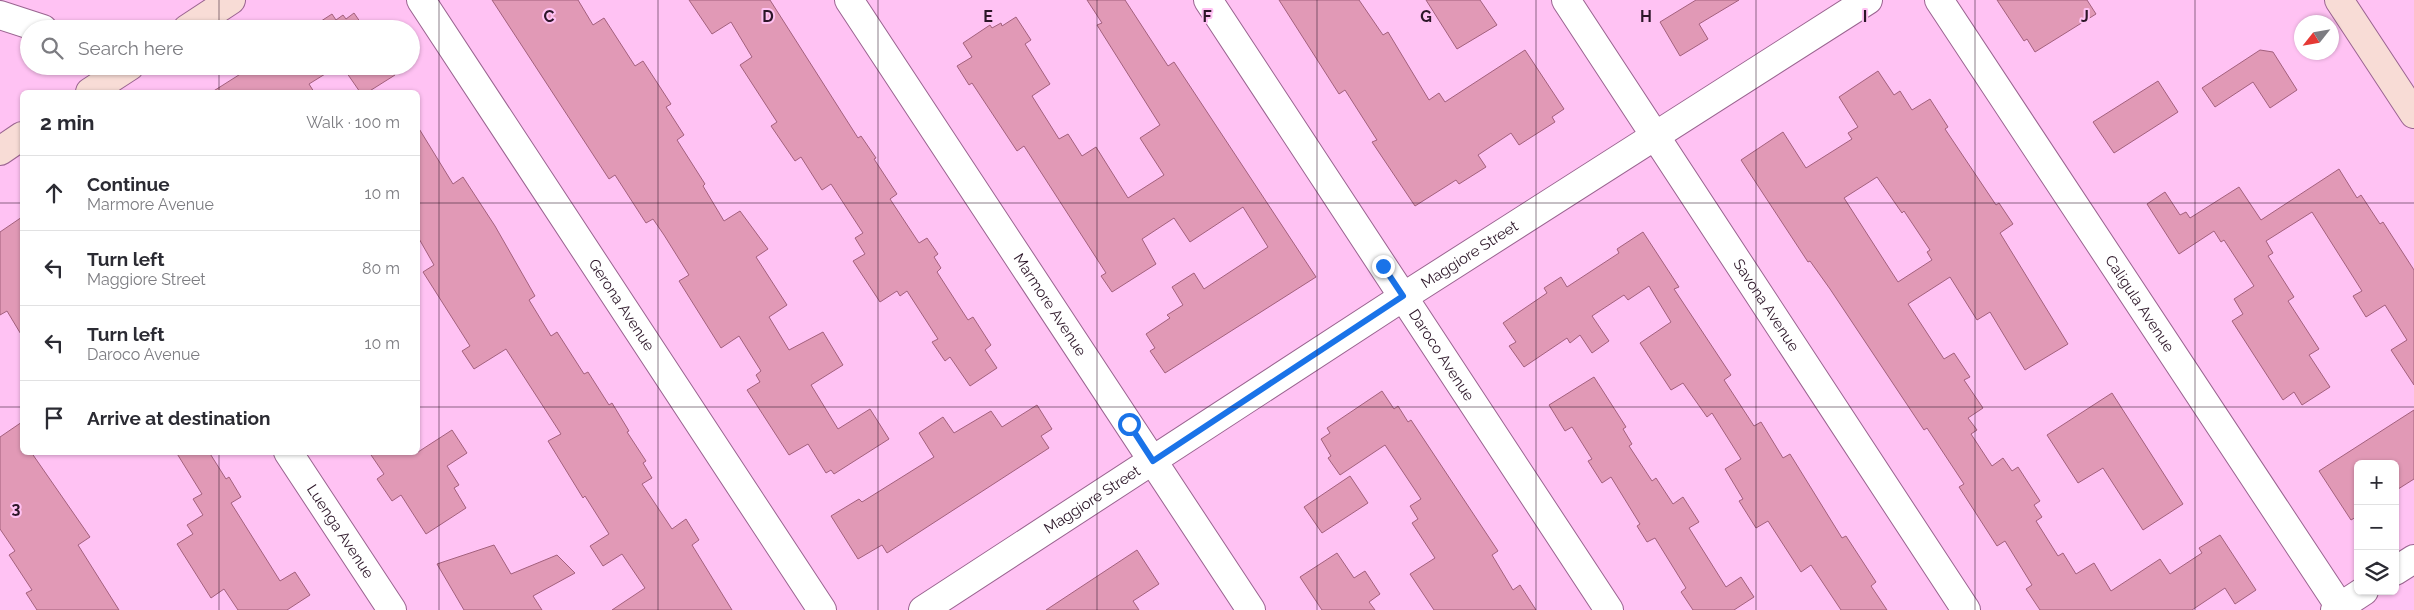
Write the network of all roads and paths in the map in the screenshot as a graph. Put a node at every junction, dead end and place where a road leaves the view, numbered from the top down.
1 (231, 0) edge
2 (421, 0) edge
3 (849, 0) edge
4 (1208, 0) edge
5 (1566, 0) edge
6 (1868, 0) edge
7 (1939, 0) edge
8 (2339, 0) edge
9 (0, 15) edge
10 (201, 20) edge
11 (20, 22) edge
12 (115, 75) edge
13 (93, 90) edge
14 (2414, 114) edge
15 (20, 137) edge
16 (1657, 137) junction
17 (0, 151) edge
18 (1403, 296) junction
19 (290, 455) edge
20 (1153, 461) junction
21 (2414, 559) edge
22 (2399, 568) edge
23 (2358, 595) edge
24 (2338, 608) edge
25 (392, 610) edge
26 (822, 610) edge
27 (923, 610) edge
28 (1251, 610) edge
29 (1609, 610) edge
30 (1966, 610) edge

1 - 10 street
2 - 26 street, Gerona Avenue
3 - 20 street, Marmore Avenue
4 - 18 street, Daroco Avenue
5 - 16 street, Savona Avenue
6 - 16 street, Maggiore Street
7 - 24 street, Caligula Avenue
8 - 14 street
9 - 11 street
12 - 13 street
15 - 17 street
16 - 18 street, Maggiore Street
16 - 30 street, Savona Avenue
18 - 20 street, Maggiore Street
18 - 29 street, Daroco Avenue
19 - 25 street, Luenga Avenue
20 - 27 street, Maggiore Street
20 - 28 street, Marmore Avenue
21 - 22 street
23 - 24 street

